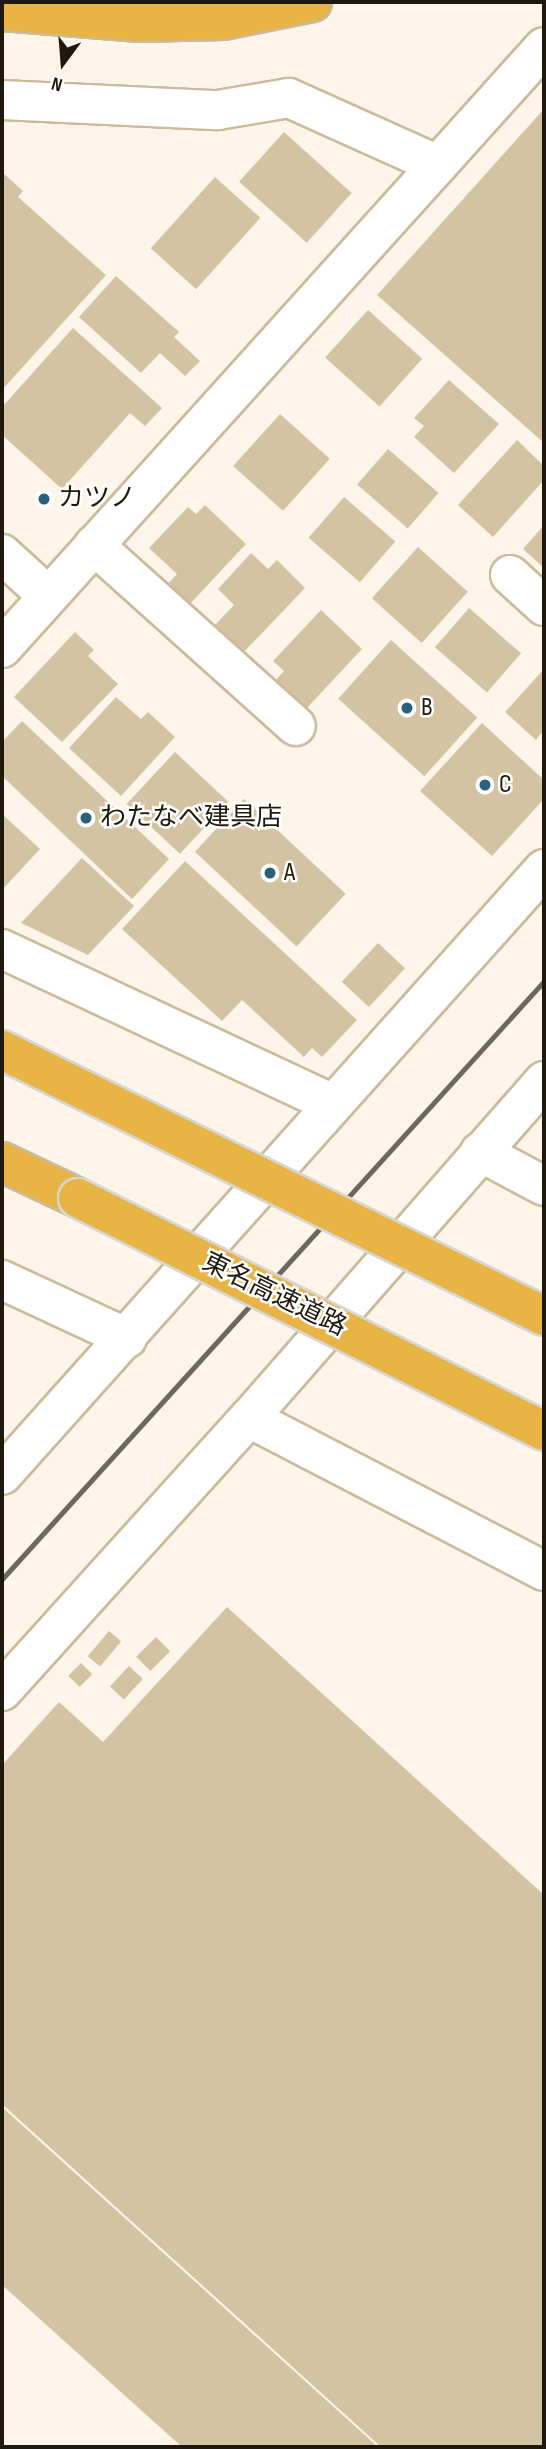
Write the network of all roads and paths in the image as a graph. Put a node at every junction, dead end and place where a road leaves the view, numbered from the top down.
1 (312, 2) edge
2 (2, 11) edge
3 (544, 47) edge
4 (2, 100) edge
5 (438, 164) junction
6 (94, 545) junction
7 (2, 554) edge
8 (510, 575) dead end
9 (48, 596) junction
10 (544, 606) edge
11 (2, 648) edge
12 (296, 726) dead end
13 (544, 869) edge
14 (2, 949) edge
15 (2, 1050) edge
16 (544, 1081) edge
17 (331, 1102) junction
18 (480, 1152) junction
19 (2, 1162) edge
20 (2, 1169) edge
21 (544, 1186) edge
22 (78, 1198) junction
23 (2, 1280) edge
24 (544, 1316) edge
25 (127, 1338) junction
26 (250, 1418) junction
27 (544, 1432) edge
28 (2, 1475) edge
29 (544, 1571) edge
30 (2, 1691) edge

1 - 2 highway
3 - 5 street
4 - 5 street
5 - 6 street
6 - 9 street
6 - 12 street
7 - 9 street
8 - 10 street
9 - 11 street
13 - 17 street
14 - 17 street
15 - 24 highway, bridge
16 - 18 street
17 - 25 street
18 - 21 street
18 - 26 street
19 - 22 highway, 東名高速道路
20 - 22 highway
22 - 27 highway, 東名高速道路, bridge
23 - 25 street
25 - 28 street
26 - 29 street
26 - 30 street

